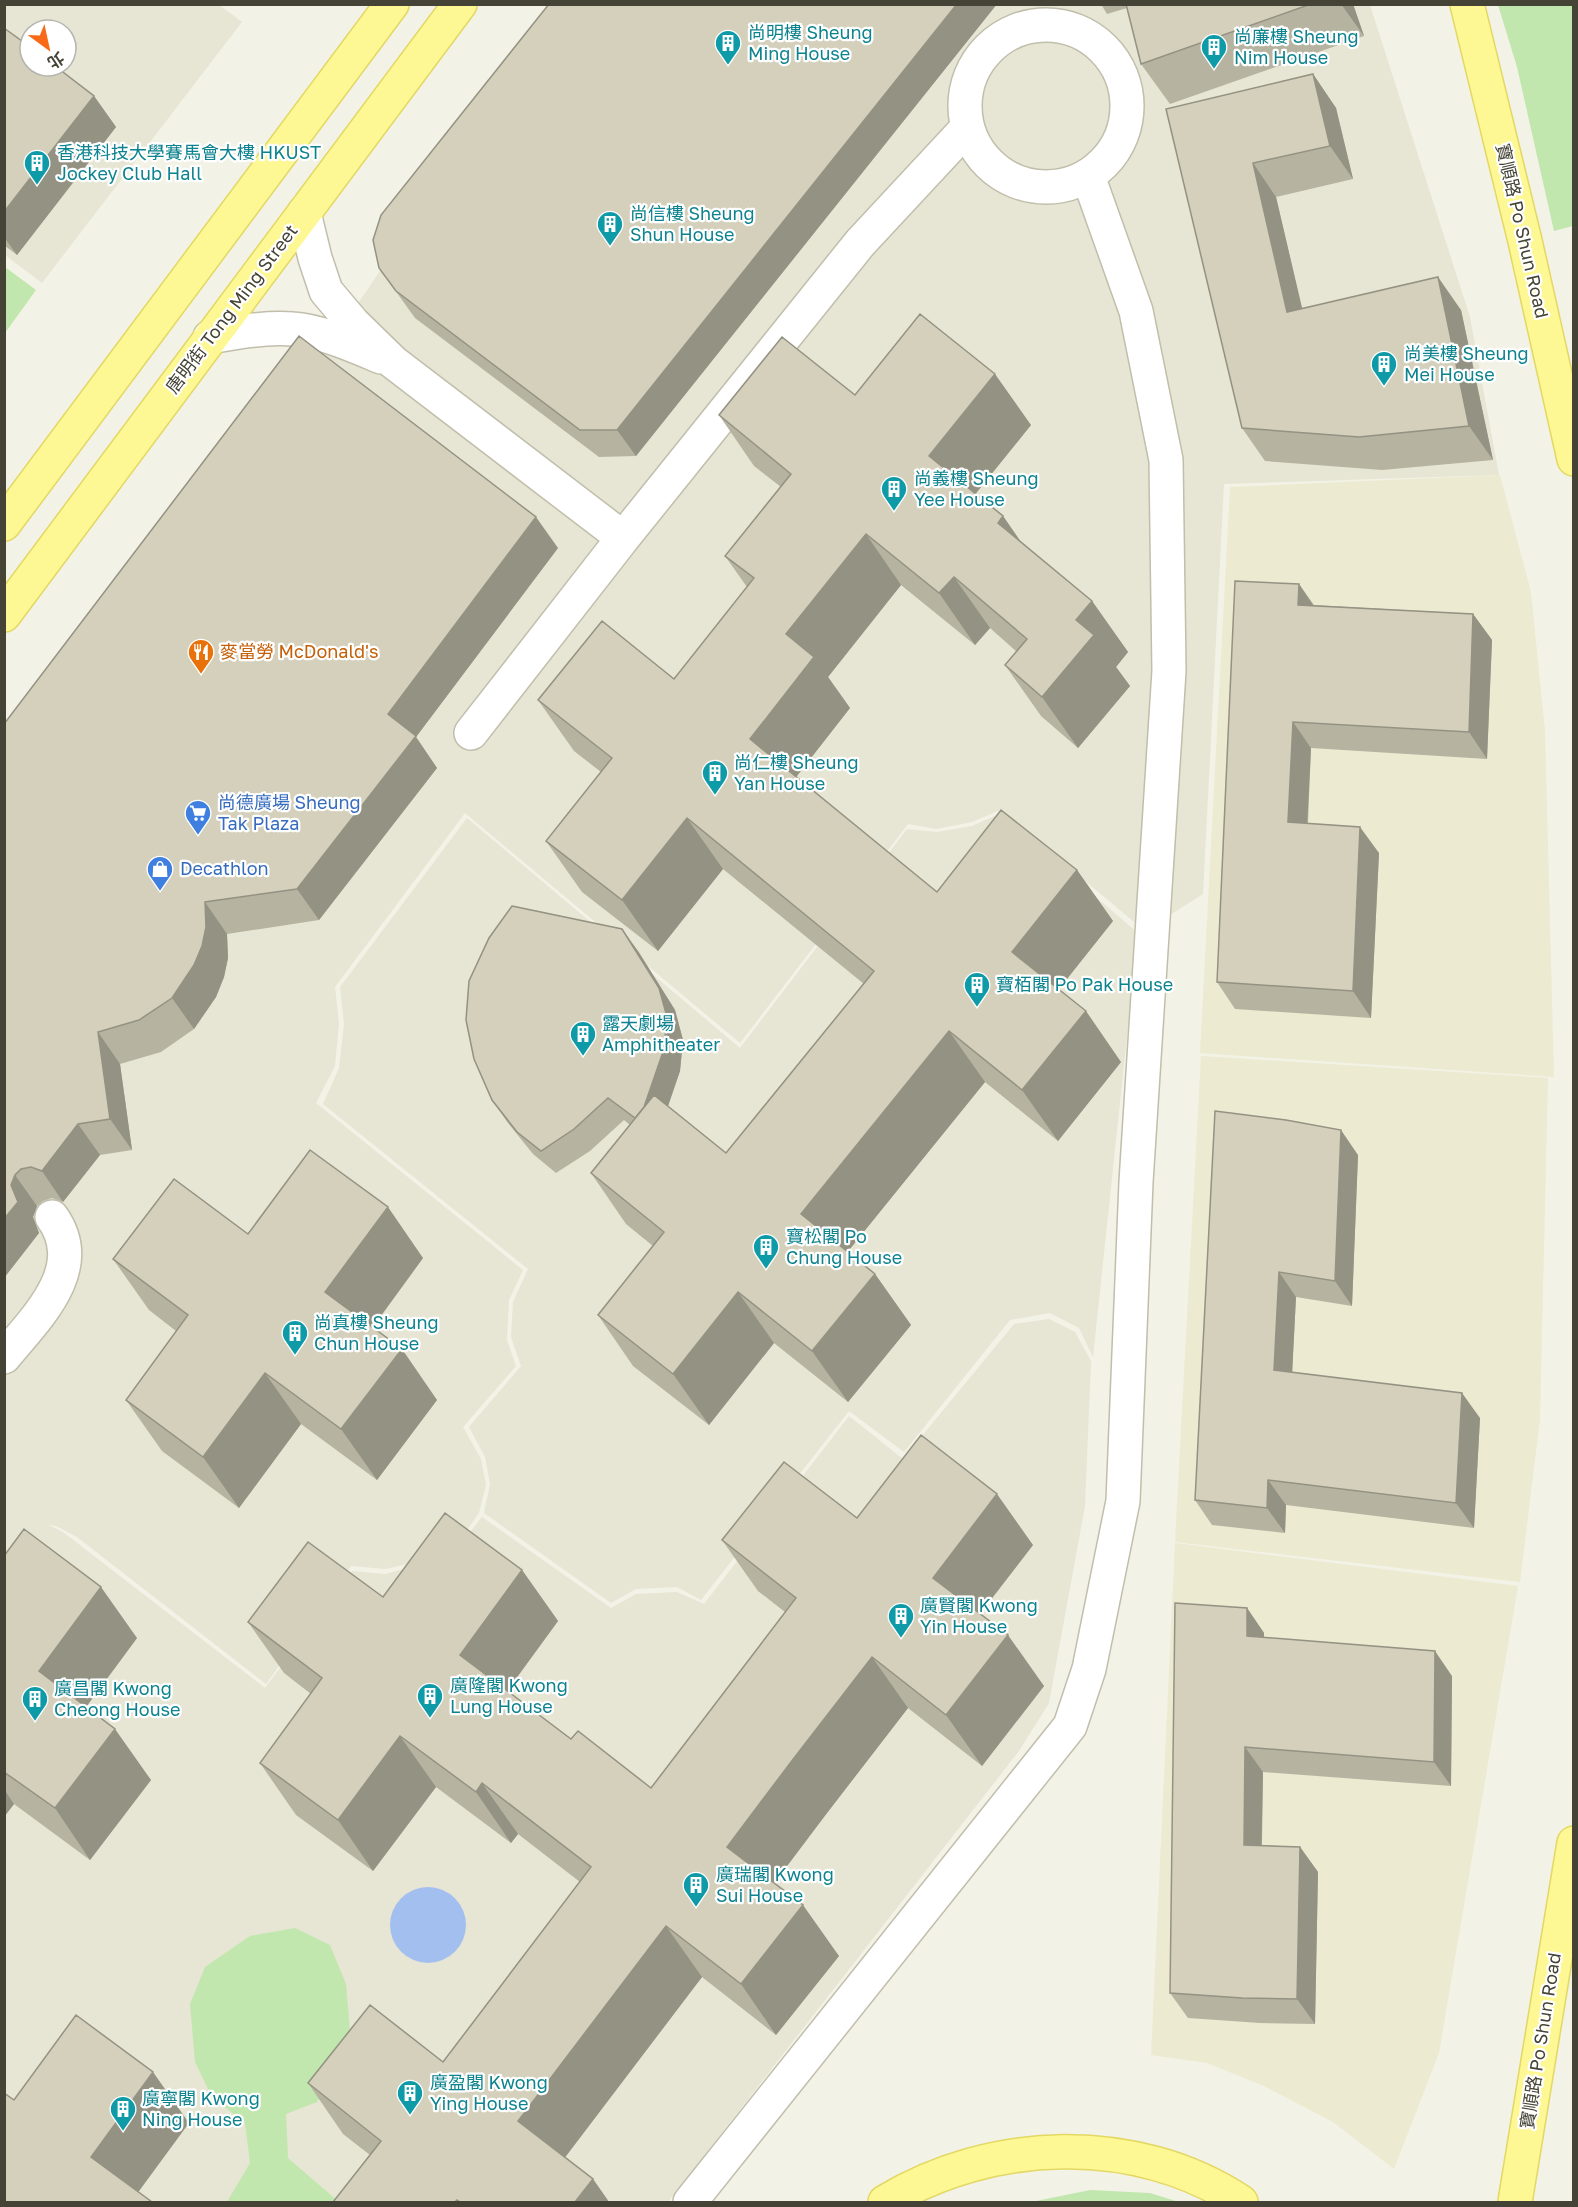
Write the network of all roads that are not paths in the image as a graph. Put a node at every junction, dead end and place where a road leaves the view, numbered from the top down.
1 (378, 4) edge
2 (392, 4) edge
3 (460, 4) edge
4 (1467, 4) edge
5 (362, 45) junction
6 (967, 128) junction
7 (1088, 176) junction
8 (304, 213) junction
9 (210, 337) junction
10 (393, 362) junction
11 (1574, 459) edge
12 (4, 524) edge
13 (624, 538) junction
14 (4, 615) edge
15 (471, 733) dead end
16 (52, 1217) dead end
17 (4, 1357) edge
18 (1574, 1843) edge
19 (690, 2202) edge
20 (885, 2202) edge
21 (1241, 2202) edge
22 (1515, 2202) edge

1 - 5 street
2 - 5 main road
3 - 8 main road, 唐明街 Tong Ming Street
4 - 11 main road, 寶順路 Po Shun Road
5 - 12 main road
6 - 7 street
6 - 7 street
6 - 13 street
7 - 19 street
8 - 9 main road, 唐明街 Tong Ming Street
8 - 10 street
9 - 10 street
9 - 14 main road, 唐明街 Tong Ming Street
10 - 13 street
13 - 15 street
16 - 17 street
18 - 22 main road, 寶順路 Po Shun Road
20 - 21 main road

